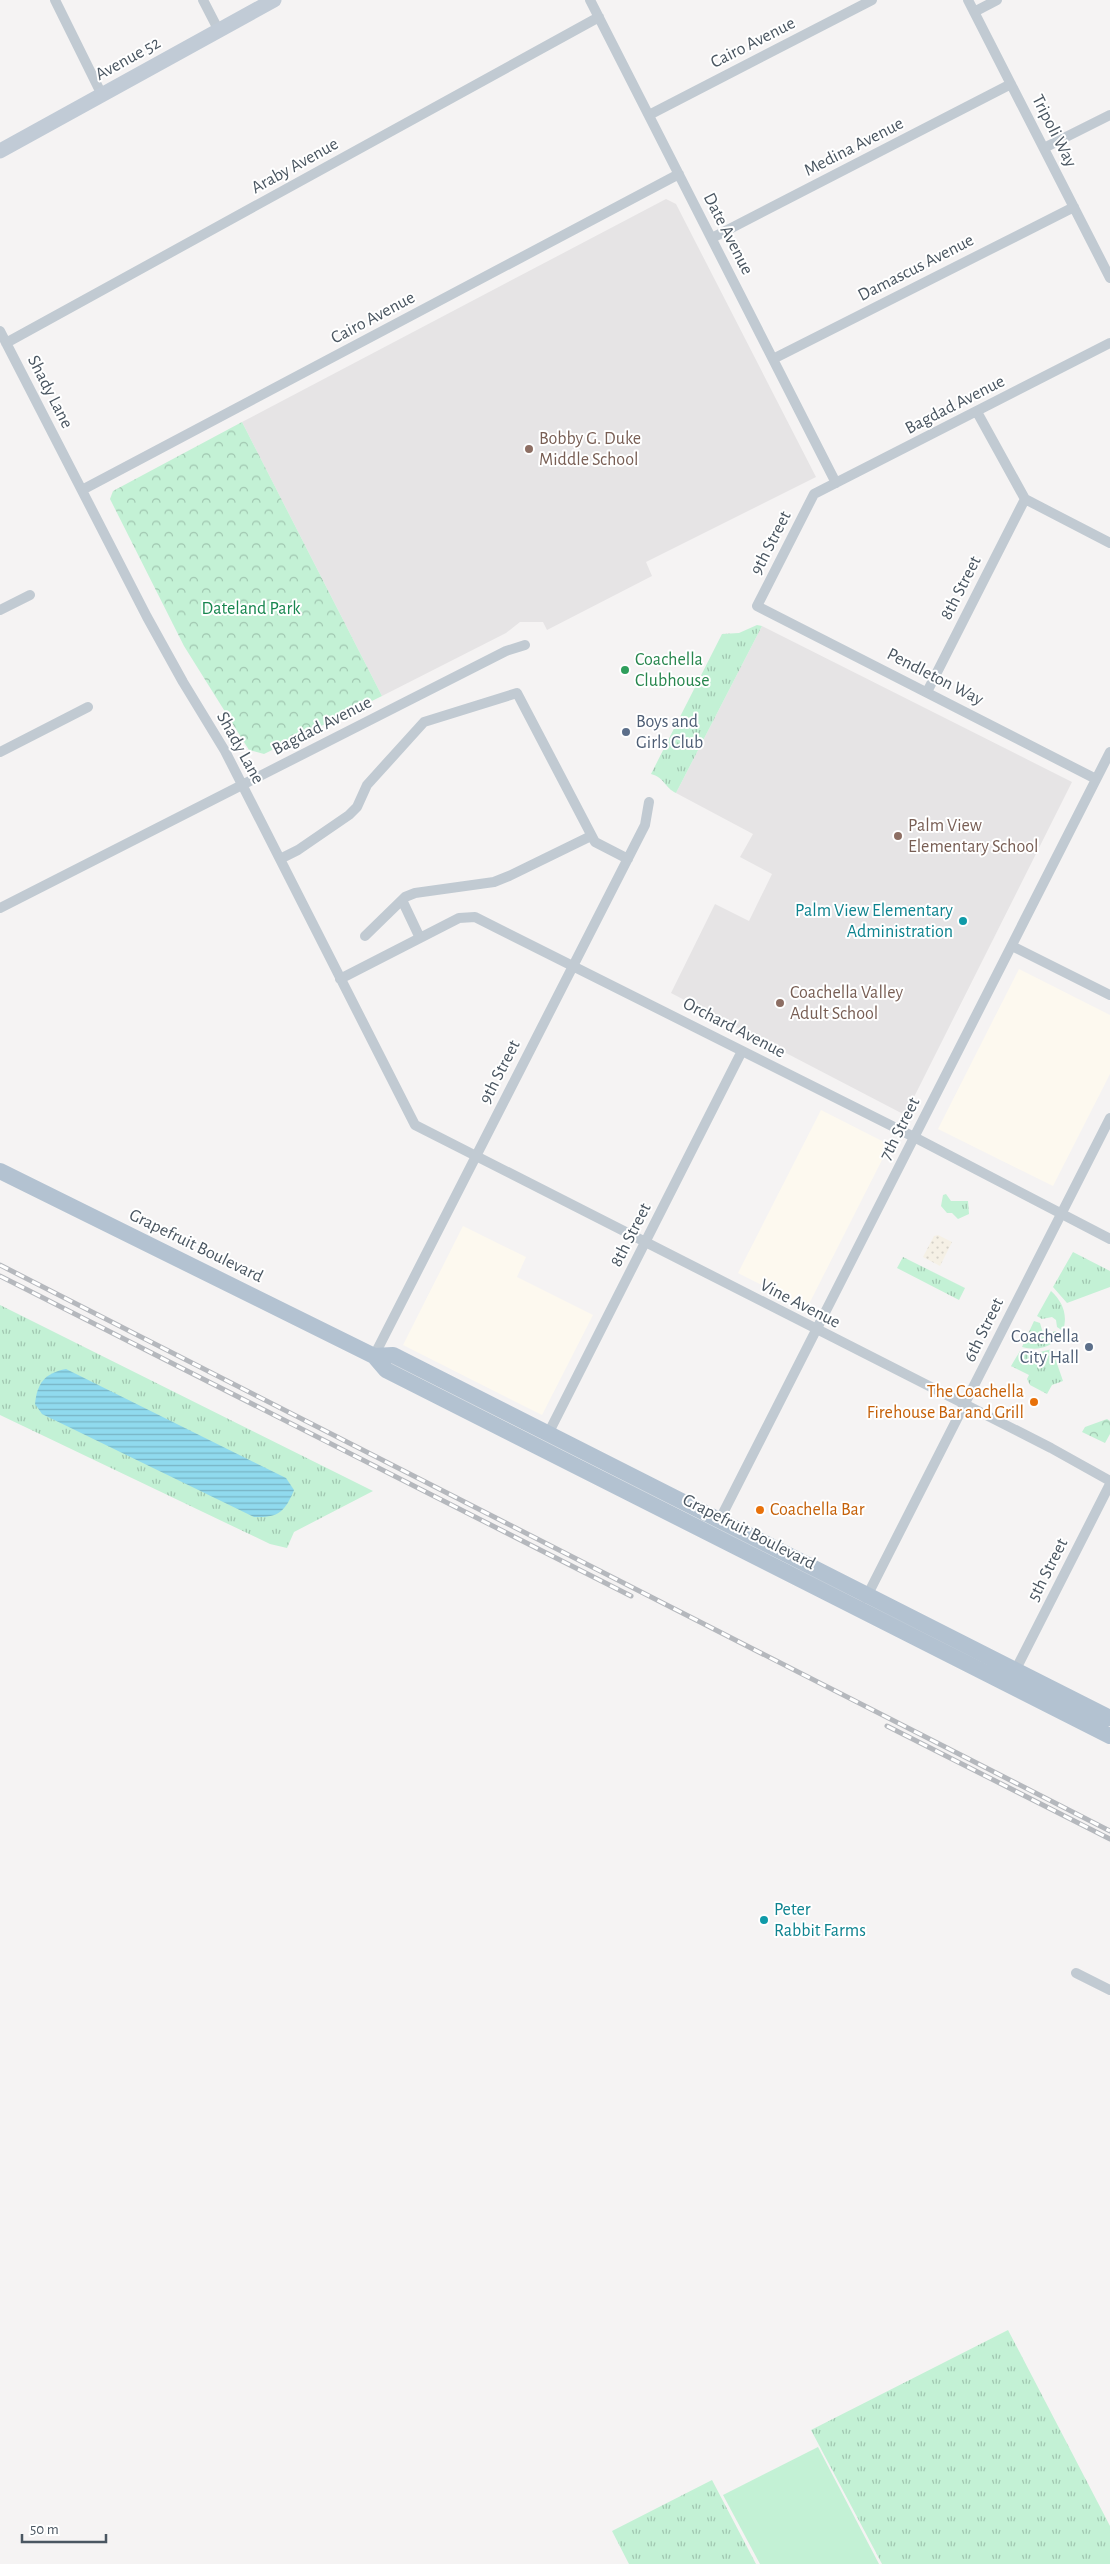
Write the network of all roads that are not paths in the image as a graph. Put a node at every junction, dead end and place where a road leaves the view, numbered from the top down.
1 (55, 0) edge
2 (203, 0) edge
3 (274, 0) edge
4 (590, 0) edge
5 (872, 0) edge
6 (968, 0) edge
7 (997, 0) edge
8 (974, 12) junction
9 (599, 17) junction
10 (219, 31) junction
11 (1011, 84) junction
12 (102, 95) junction
13 (649, 114) junction
14 (1110, 114) edge
15 (1044, 148) junction
16 (0, 151) edge
17 (679, 174) junction
18 (1074, 207) junction
19 (712, 238) junction
20 (1110, 278) edge
21 (0, 331) edge
22 (6, 343) junction
23 (1110, 343) edge
24 (773, 359) junction
25 (977, 412) junction
26 (836, 483) junction
27 (82, 490) junction
28 (814, 494) joint
29 (1025, 499) junction
30 (1110, 543) edge
31 (30, 595) dead end
32 (757, 606) joint
33 (0, 610) edge
34 (526, 644) dead end
35 (927, 692) junction
36 (88, 707) dead end
37 (0, 752) edge
38 (1110, 752) edge
39 (1096, 779) junction
40 (243, 785) junction
41 (649, 802) dead end
42 (591, 836) junction
43 (280, 859) junction
44 (628, 859) junction
45 (402, 900) junction
46 (0, 908) edge
47 (365, 936) dead end
48 (420, 938) junction
49 (1012, 946) junction
50 (573, 965) junction
51 (340, 980) junction
52 (1110, 995) edge
53 (742, 1051) junction
54 (1110, 1118) edge
55 (914, 1137) junction
56 (474, 1157) junction
57 (0, 1171) edge
58 (1060, 1214) junction
59 (1110, 1239) edge
60 (646, 1244) junction
61 (817, 1331) junction
62 (374, 1356) junction
63 (964, 1406) junction
64 (548, 1434) junction
65 (1110, 1482) edge
66 (719, 1520) junction
67 (868, 1595) junction
68 (859, 1610) junction
69 (1015, 1671) junction
70 (1110, 1718) edge
71 (1110, 1736) edge
72 (1076, 1972) dead end
73 (1110, 1990) edge

1 - 12 street
2 - 10 street
3 - 10 main road, Avenue 52
4 - 9 street, Date Avenue
5 - 13 street, Cairo Avenue
6 - 8 street, Tripoli Way
7 - 8 street
8 - 11 street, Tripoli Way
9 - 13 street, Date Avenue
9 - 22 street, Araby Avenue
10 - 12 main road, Avenue 52
11 - 15 street, Tripoli Way
11 - 19 street, Medina Avenue
12 - 16 main road, Avenue 52
13 - 17 street, Date Avenue
14 - 15 street
15 - 18 street, Tripoli Way
17 - 19 street, Date Avenue
17 - 27 street, Cairo Avenue
18 - 20 street, Tripoli Way
18 - 24 street, Damascus Avenue
19 - 24 street, Date Avenue
21 - 22 street, Shady Lane
22 - 27 street, Shady Lane
23 - 25 street, Bagdad Avenue
24 - 26 street, Date Avenue
25 - 26 street, Bagdad Avenue
25 - 29 street
26 - 28 street, Bagdad Avenue
27 - 40 street, Shady Lane
28 - 32 street, 9th Street
29 - 30 street
29 - 35 street, 8th Street
31 - 33 street
32 - 35 street, Pendleton Way
34 - 40 street, Bagdad Avenue
35 - 39 street, Pendleton Way
36 - 37 street
38 - 39 street, 7th Street
39 - 49 street, 7th Street
40 - 43 street, Shady Lane
40 - 46 street, Bagdad Avenue
41 - 44 street, 9th Street
42 - 43 street
42 - 44 street
42 - 45 street
43 - 51 street, Shady Lane
44 - 50 street, 9th Street
45 - 47 street
45 - 48 street
48 - 50 street, Orchard Avenue
48 - 51 street, Orchard Avenue
49 - 52 street
49 - 55 street, 7th Street
50 - 53 street, Orchard Avenue
50 - 56 street, 9th Street
51 - 56 street, Shady Lane
53 - 55 street, Orchard Avenue
53 - 60 street, 8th Street
54 - 58 street, 6th Street
55 - 58 street, Orchard Avenue
55 - 61 street, 7th Street
56 - 60 street, Vine Avenue
56 - 62 street, 9th Street
57 - 62 main road, Grapefruit Boulevard
58 - 59 street, Orchard Avenue
58 - 63 street, 6th Street
60 - 61 street, Vine Avenue
60 - 64 street, 8th Street
61 - 63 street, Vine Avenue
61 - 66 street, 7th Street
62 - 64 main road, Grapefruit Boulevard
62 - 68 main road, Grapefruit Boulevard
63 - 65 street, Vine Avenue
63 - 67 street, 6th Street
64 - 66 main road, Grapefruit Boulevard
65 - 69 street, 5th Street
66 - 67 main road, Grapefruit Boulevard
67 - 68 street, 6th Street
67 - 69 main road, Grapefruit Boulevard
68 - 71 main road, Grapefruit Boulevard
69 - 70 main road, Grapefruit Boulevard
72 - 73 street

